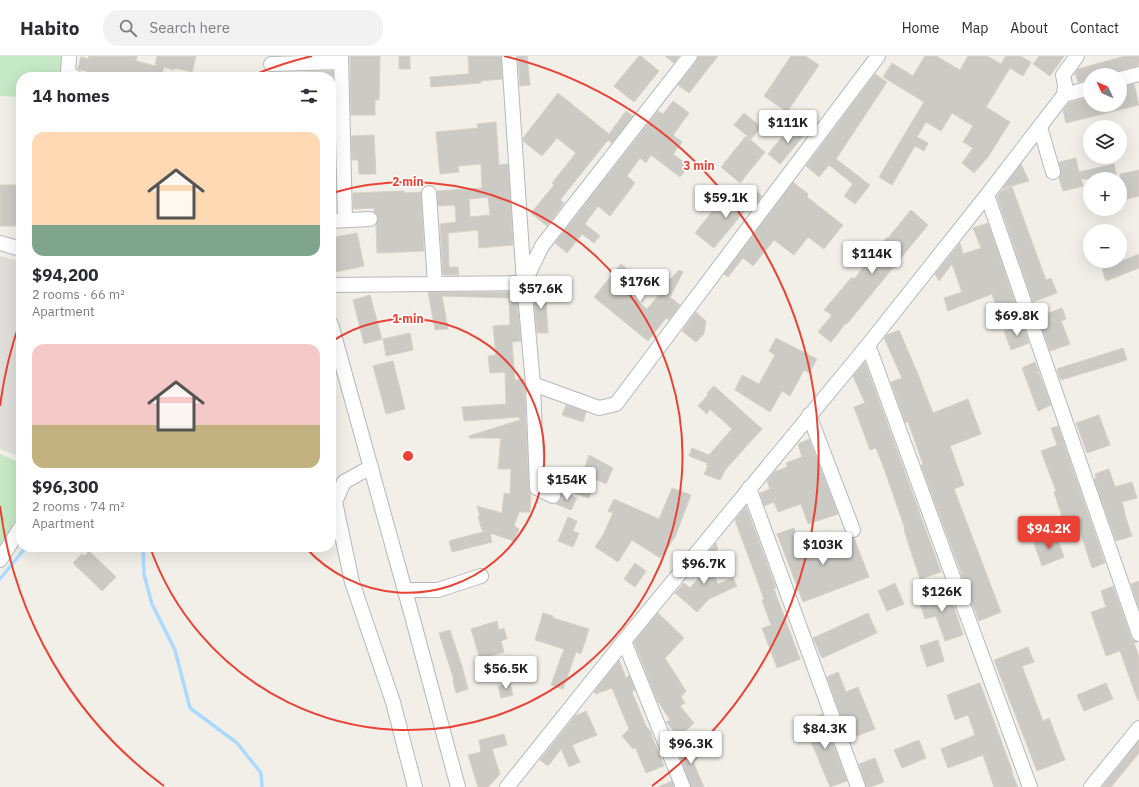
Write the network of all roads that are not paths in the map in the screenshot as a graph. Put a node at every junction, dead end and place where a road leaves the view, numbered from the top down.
1 (69, 56) edge
2 (509, 56) edge
3 (690, 56) edge
4 (878, 56) edge
5 (1077, 56) edge
6 (341, 59) edge
7 (271, 66) edge
8 (71, 72) edge
9 (1139, 74) edge
10 (1127, 77) edge
11 (1083, 90) edge
12 (1064, 95) junction
13 (1040, 127) junction
14 (1053, 172) dead end
15 (429, 193) dead end
16 (988, 195) junction
17 (370, 219) dead end
18 (338, 220) edge
19 (0, 243) edge
20 (16, 248) edge
21 (524, 283) junction
22 (336, 284) edge
23 (435, 284) junction
24 (336, 342) edge
25 (868, 345) junction
26 (533, 384) junction
27 (809, 415) junction
28 (371, 467) junction
29 (749, 488) junction
30 (553, 496) dead end
31 (336, 500) edge
32 (336, 507) edge
33 (854, 530) dead end
34 (16, 535) edge
35 (0, 560) edge
36 (481, 576) dead end
37 (405, 590) junction
38 (1139, 634) edge
39 (624, 641) junction
40 (1139, 728) edge
41 (415, 787) edge
42 (458, 787) edge
43 (507, 787) edge
44 (682, 787) edge
45 (858, 787) edge
46 (1030, 787) edge
47 (1091, 787) edge

1 - 8 street
2 - 21 street
3 - 21 street
4 - 26 street
5 - 12 street
6 - 7 street
6 - 18 street
9 - 10 street
11 - 12 street
12 - 13 street
13 - 14 street
13 - 16 street
15 - 23 street
16 - 25 street
16 - 38 street
17 - 18 street
19 - 20 street
21 - 23 street
21 - 26 street
22 - 23 street
24 - 28 street
25 - 27 street
25 - 46 street
26 - 30 street
27 - 29 street
27 - 33 street
28 - 31 street
28 - 37 street
29 - 39 street
29 - 45 street
32 - 41 street
34 - 35 street
36 - 37 street
37 - 42 street
39 - 43 street
39 - 44 street
40 - 47 street

